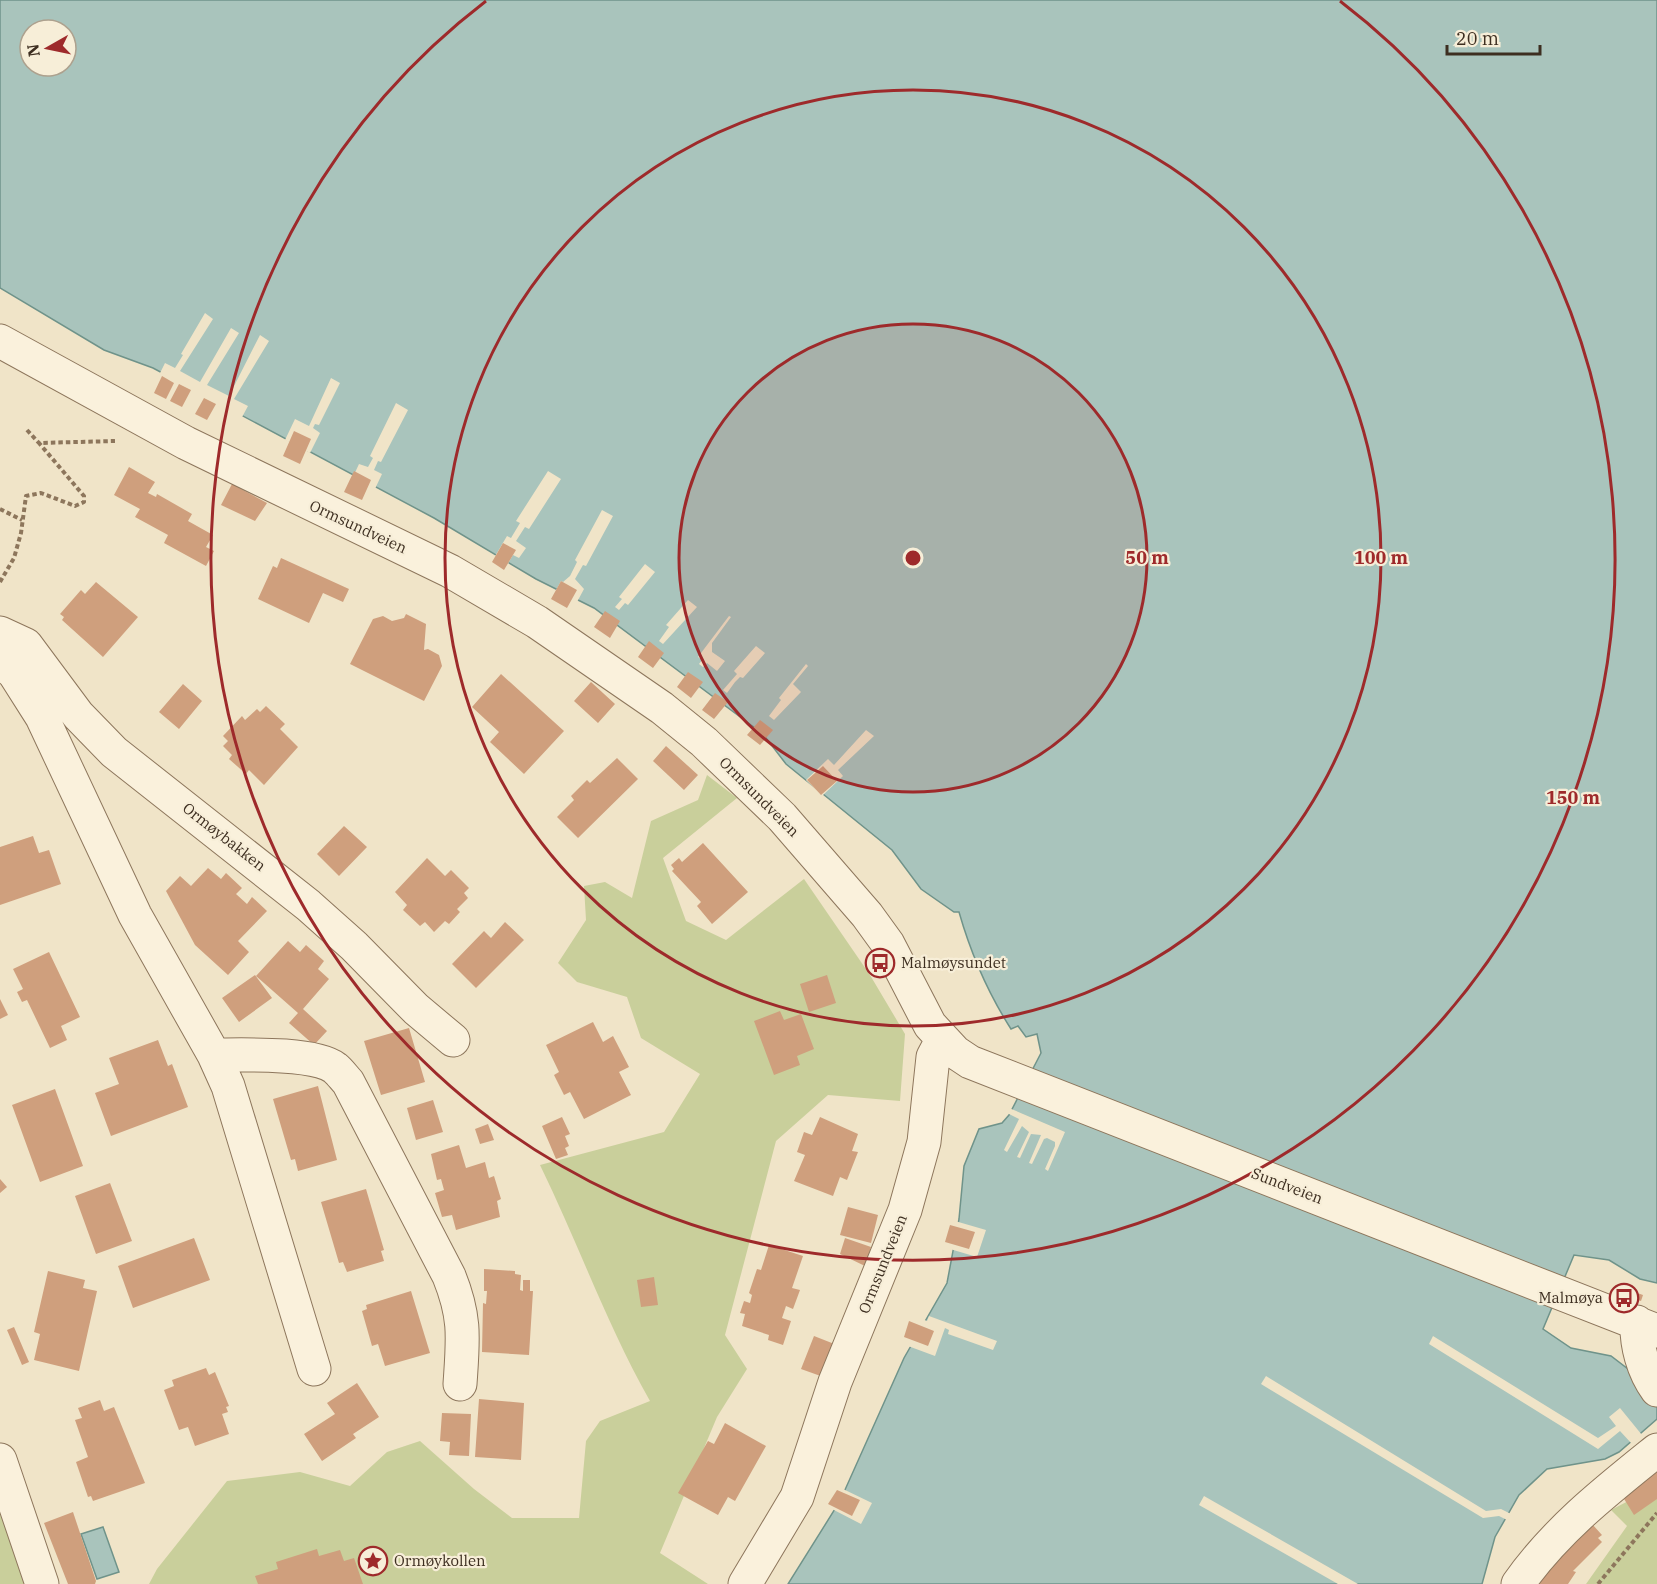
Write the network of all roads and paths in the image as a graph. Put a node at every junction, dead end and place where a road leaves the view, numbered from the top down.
1 (0, 341) edge
2 (27, 430) dead end
3 (115, 432) dead end
4 (39, 443) junction
5 (0, 509) edge
6 (22, 520) junction
7 (0, 582) edge
8 (0, 633) edge
9 (0, 661) edge
10 (453, 1040) dead end
11 (942, 1040) junction
12 (214, 1055) junction
13 (1647, 1326) edge
14 (314, 1369) dead end
15 (460, 1384) dead end
16 (1657, 1390) edge
17 (1657, 1450) edge
18 (0, 1460) edge
19 (1657, 1513) edge
20 (42, 1584) edge
21 (745, 1584) edge
22 (1518, 1584) edge
23 (1598, 1584) edge

1 - 11 street, Ormsundveien
2 - 4 path
3 - 4 path
4 - 6 path
5 - 6 path
6 - 7 path
8 - 10 street, Ormøybakken
9 - 12 street
11 - 13 street, Sundveien
11 - 21 street, Ormsundveien
12 - 14 street
12 - 15 street
13 - 16 street, Sundveien
17 - 22 street
18 - 20 street
19 - 23 path

